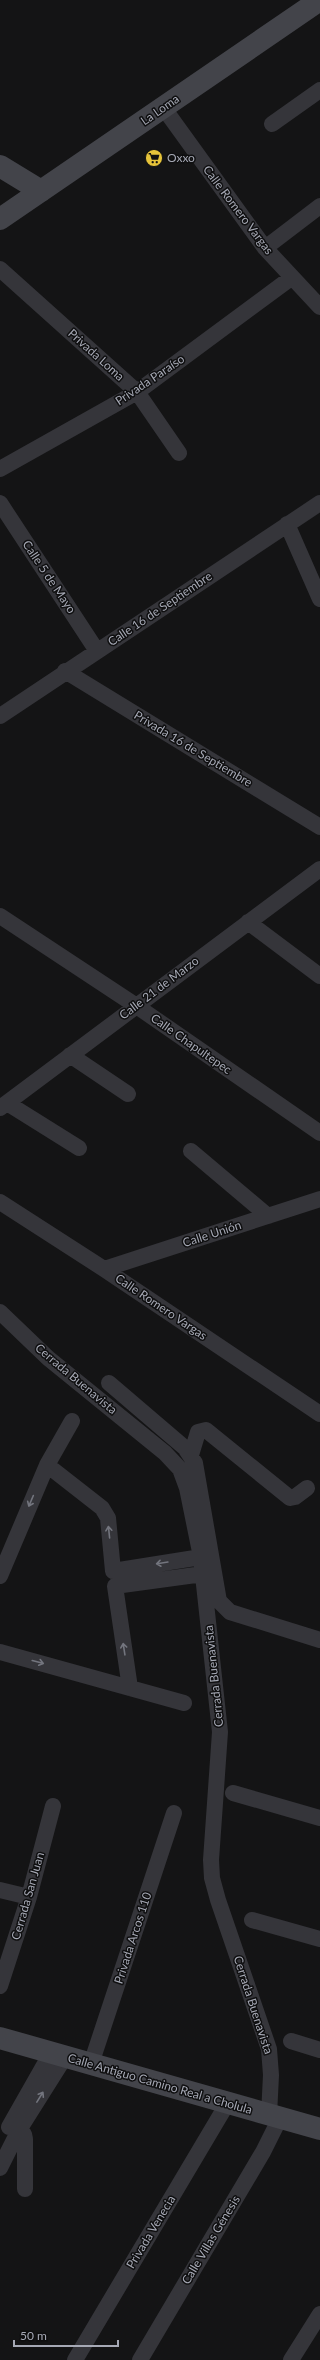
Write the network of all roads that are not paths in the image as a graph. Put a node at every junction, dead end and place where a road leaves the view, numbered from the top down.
1 (320, 0) edge
2 (320, 90) edge
3 (163, 107) junction
4 (272, 124) dead end
5 (0, 166) edge
6 (41, 191) junction
7 (320, 206) edge
8 (0, 219) edge
9 (265, 248) junction
10 (0, 269) edge
11 (291, 278) junction
12 (320, 307) edge
13 (137, 392) junction
14 (179, 453) dead end
15 (0, 469) edge
16 (0, 503) edge
17 (320, 503) edge
18 (287, 524) junction
19 (320, 599) edge
20 (98, 651) junction
21 (65, 671) junction
22 (0, 716) edge
23 (320, 827) edge
24 (320, 869) edge
25 (0, 916) edge
26 (248, 922) junction
27 (320, 976) edge
28 (135, 1005) junction
29 (70, 1055) junction
30 (128, 1094) dead end
31 (4, 1106) edge
32 (320, 1133) edge
33 (79, 1148) dead end
34 (191, 1150) dead end
35 (320, 1199) edge
36 (0, 1202) edge
37 (268, 1216) junction
38 (104, 1269) junction
39 (0, 1312) edge
40 (109, 1383) dead end
41 (320, 1414) edge
42 (72, 1421) dead end
43 (191, 1455) junction
44 (47, 1465) junction
45 (307, 1488) dead end
46 (201, 1557) junction
47 (202, 1574) junction
48 (0, 1576) edge
49 (223, 1607) junction
50 (206, 1609) junction
51 (320, 1640) edge
52 (0, 1652) edge
53 (130, 1688) junction
54 (184, 1703) dead end
55 (233, 1792) dead end
56 (53, 1806) dead end
57 (174, 1813) dead end
58 (320, 1818) edge
59 (0, 1890) edge
60 (29, 1897) junction
61 (252, 1920) dead end
62 (320, 1939) edge
63 (0, 1986) edge
64 (0, 2038) edge
65 (290, 2041) dead end
66 (320, 2050) edge
67 (58, 2055) junction
68 (91, 2064) junction
69 (227, 2104) junction
70 (275, 2117) junction
71 (15, 2128) junction
72 (320, 2130) edge
73 (0, 2144) edge
74 (0, 2168) edge
75 (25, 2189) dead end
76 (320, 2314) edge
77 (75, 2360) edge
78 (140, 2360) edge
79 (292, 2360) edge

1 - 3 street, La Loma
2 - 4 street
3 - 6 street, La Loma
3 - 9 street, Calle Romero Vargas
5 - 6 street
6 - 8 street, La Loma
7 - 9 street
9 - 11 street, Calle Romero Vargas
10 - 13 street, Privada Loma
11 - 12 street, Calle Romero Vargas
11 - 13 street, Privada Paraíso
13 - 14 street, Privada Loma
13 - 15 street, Privada Paraíso
16 - 20 street, Calle 5 de Mayo
17 - 18 street, Calle 16 de Septiembre
18 - 19 street
18 - 20 street, Calle 16 de Septiembre
20 - 21 street, Calle 16 de Septiembre
21 - 22 street, Calle 16 de Septiembre
21 - 23 street, Privada 16 de Septiembre
24 - 26 street, Calle 21 de Marzo
25 - 28 street, Calle Chapultepec
26 - 27 street
26 - 28 street, Calle 21 de Marzo
28 - 29 street, Calle 21 de Marzo
28 - 32 street, Calle Chapultepec
29 - 30 street
29 - 31 street, Calle 21 de Marzo
31 - 33 street
34 - 37 street
35 - 37 street, Calle Unión
36 - 38 street, Calle Romero Vargas
37 - 38 street, Calle Unión
38 - 41 street, Calle Romero Vargas
39 - 46 street, Cerrada Buenavista
40 - 43 street
42 - 44 street
43 - 45 street
43 - 49 street
46 -> 44 street
44 -> 48 street
46 - 47 street, Cerrada Buenavista
47 - 50 street, Cerrada Buenavista
53 -> 47 street
49 - 50 street
49 - 51 street
50 - 70 street, Cerrada Buenavista
52 -> 53 street
53 - 54 street
55 - 58 street
56 - 60 street, Cerrada San Juan
57 - 68 street, Privada Arcos 110
59 - 60 street
60 - 63 street, Cerrada San Juan
61 - 62 street
64 - 67 street, Calle Antiguo Camino Real a Cholula
65 - 66 street
67 - 68 street, Calle Antiguo Camino Real a Cholula
67 - 71 street
68 - 69 street, Calle Antiguo Camino Real a Cholula
69 - 70 street, Calle Antiguo Camino Real a Cholula
69 - 77 street, Privada Venecia
70 - 72 street, Calle Antiguo Camino Real a Cholula
70 - 78 street, Calle Villas Génesis
71 - 73 street
71 - 74 street
71 - 75 street
76 - 79 street

